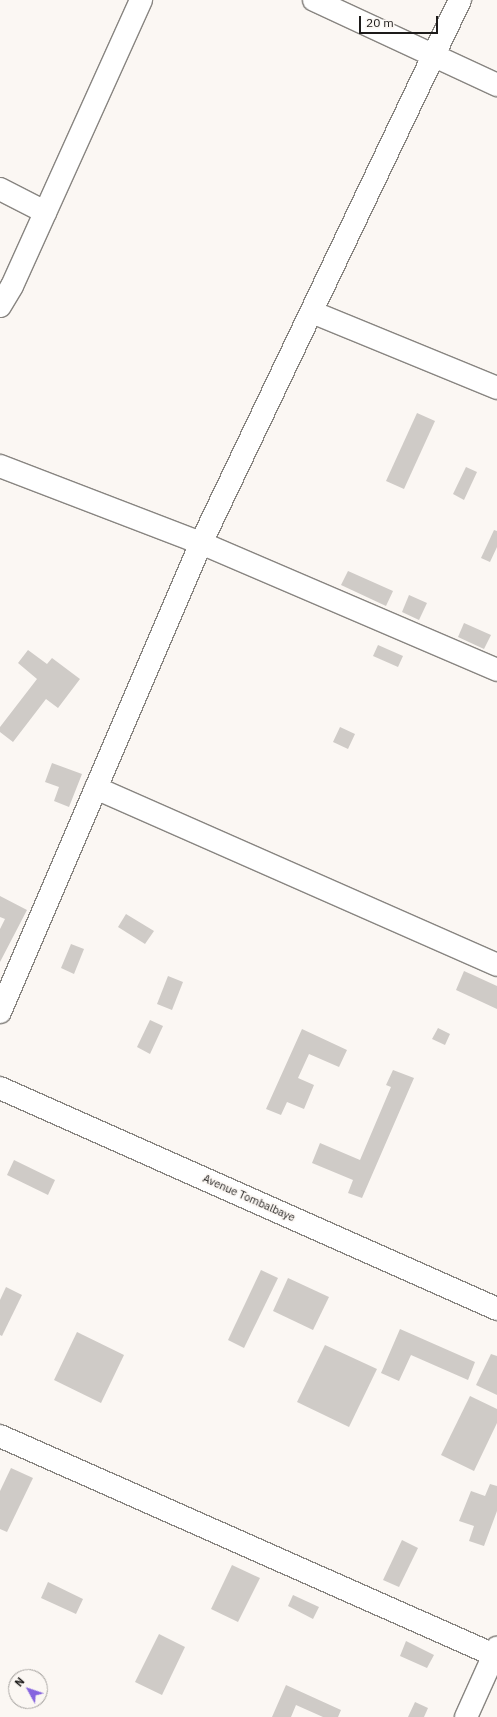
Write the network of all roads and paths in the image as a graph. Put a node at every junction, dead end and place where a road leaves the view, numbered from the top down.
1 (141, 0) edge
2 (314, 0) edge
3 (460, 0) edge
4 (434, 57) junction
5 (497, 85) edge
6 (0, 190) edge
7 (45, 212) junction
8 (0, 306) edge
9 (312, 312) junction
10 (497, 388) edge
11 (0, 466) edge
12 (201, 542) junction
13 (497, 670) edge
14 (96, 788) junction
15 (497, 965) edge
16 (0, 1012) edge
17 (0, 1088) edge
18 (497, 1309) edge
19 (0, 1436) edge
20 (496, 1652) edge
21 (466, 1717) edge

1 - 7 street
2 - 4 street
3 - 4 street
4 - 5 street
4 - 9 street
6 - 7 street
7 - 8 street
9 - 10 street
9 - 12 street
11 - 12 street
12 - 13 street
12 - 14 street
14 - 15 street
14 - 16 street
17 - 18 street, Avenue Tombalbaye
19 - 20 street
20 - 21 street

